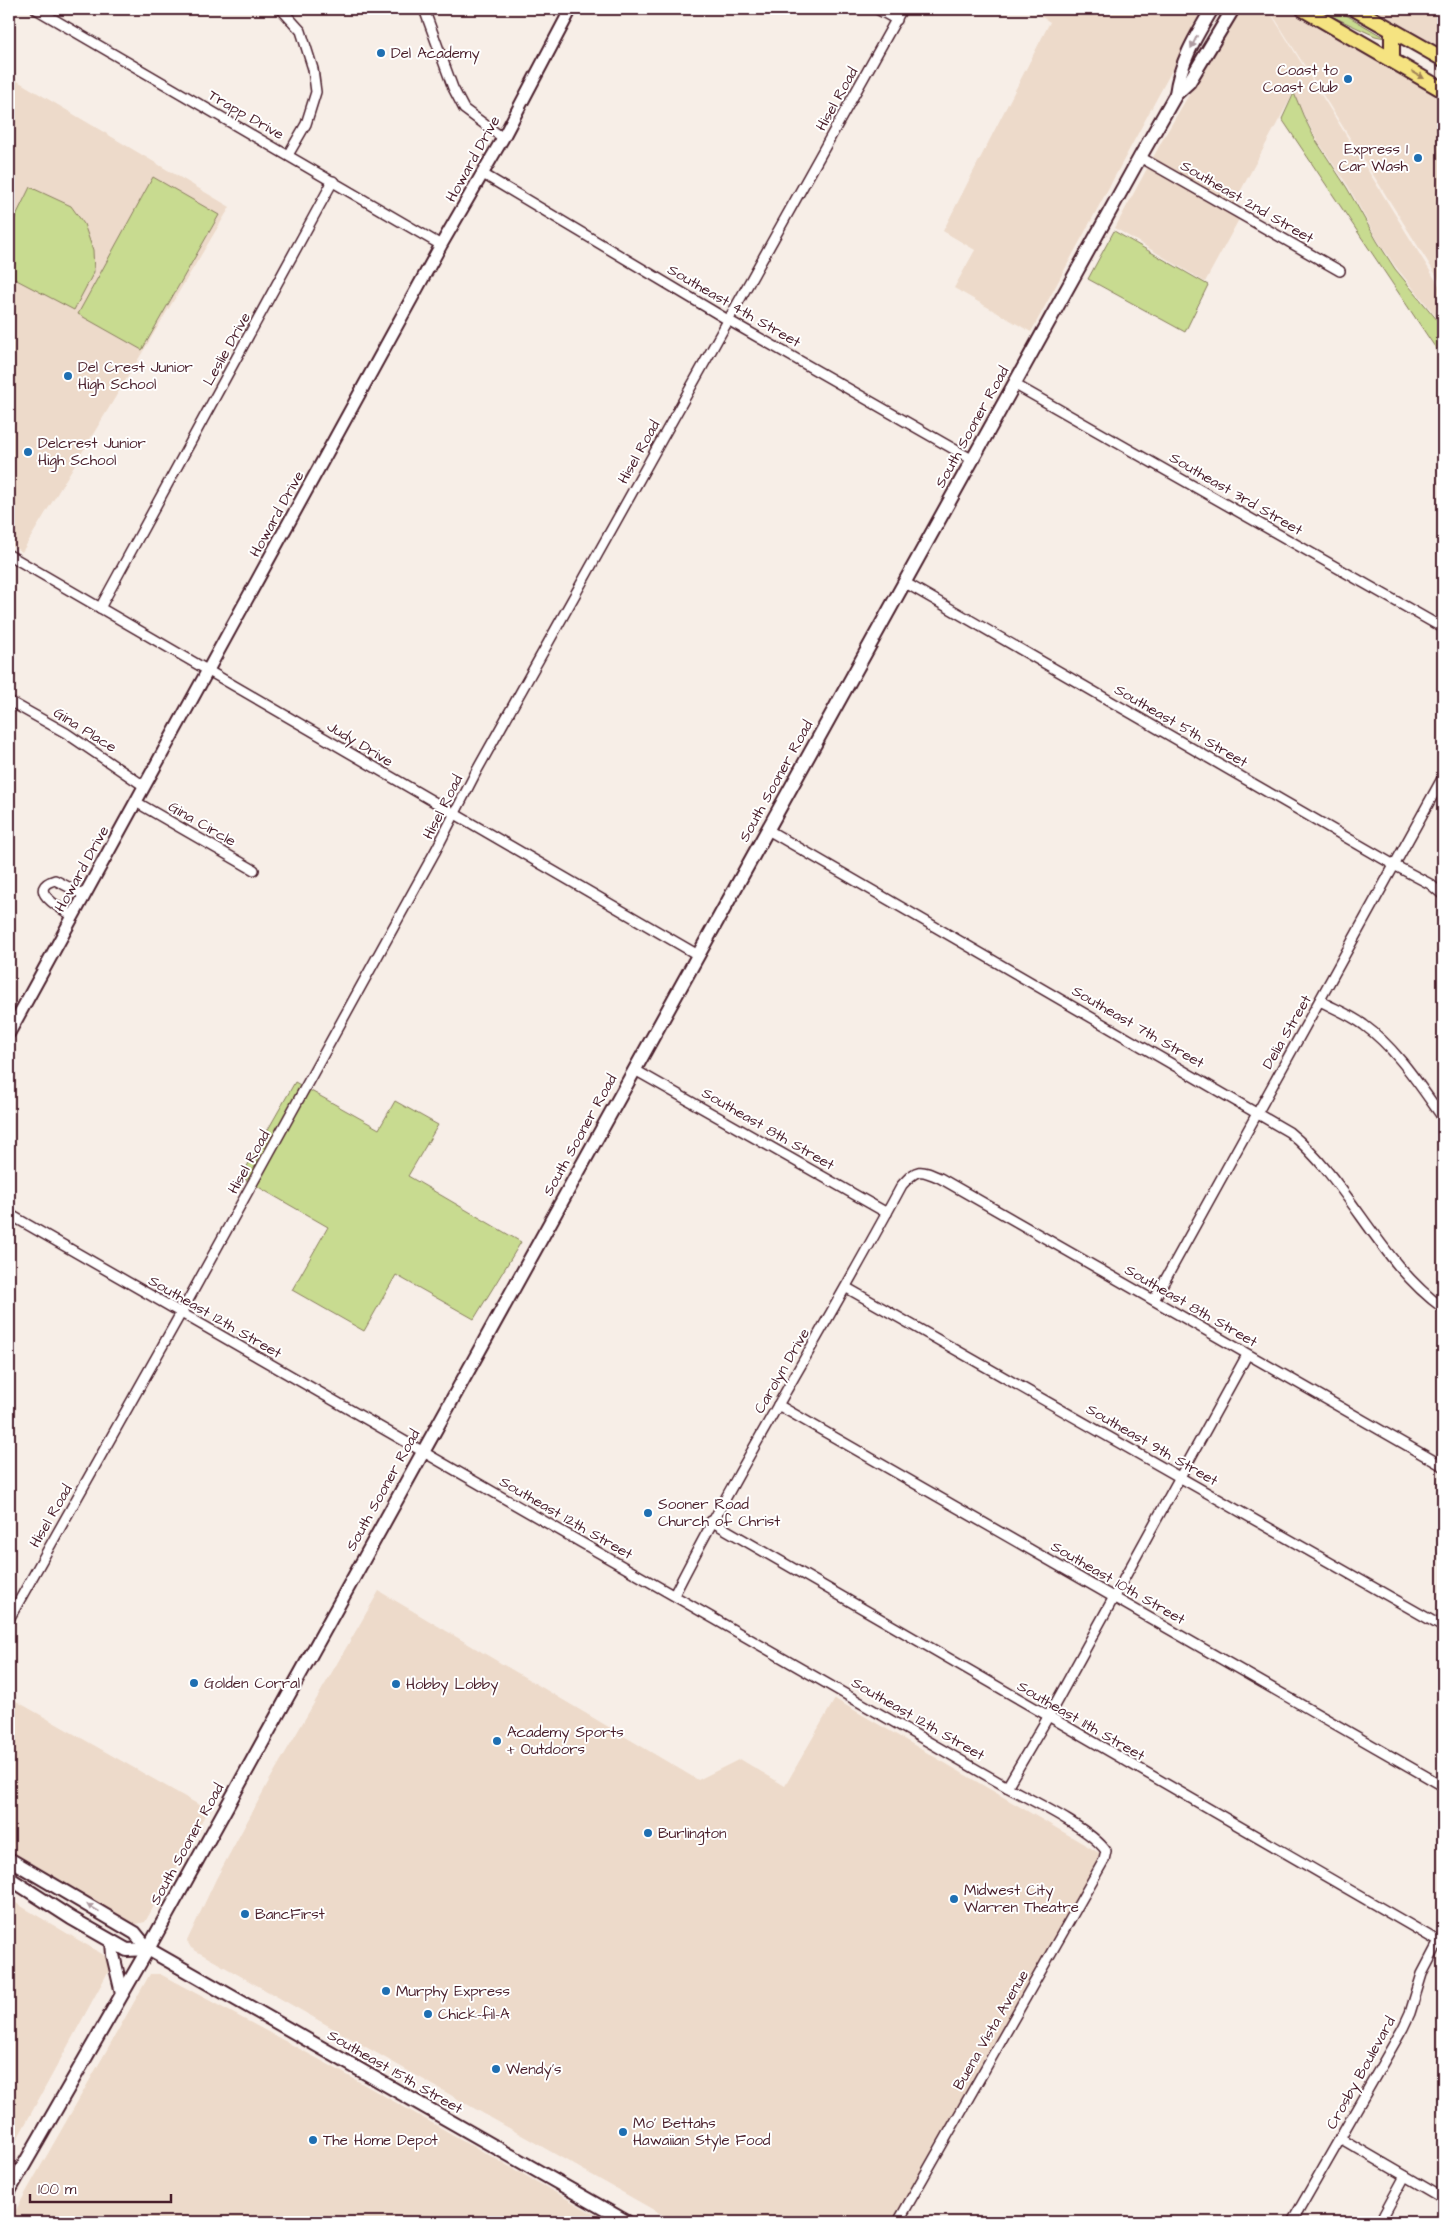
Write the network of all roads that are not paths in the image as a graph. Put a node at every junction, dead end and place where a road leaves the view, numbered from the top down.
1 (36, 9) edge
2 (281, 9) edge
3 (424, 9) edge
4 (571, 9) edge
5 (877, 9) edge
6 (902, 9) edge
7 (1212, 9) edge
8 (1233, 9) edge
9 (1303, 9) edge
10 (1355, 9) edge
11 (896, 20) junction
12 (1392, 30) junction
13 (1405, 38) junction
14 (1443, 59) edge
15 (1392, 60) junction
16 (1443, 90) edge
17 (1176, 94) junction
18 (503, 138) junction
19 (288, 155) junction
20 (1140, 157) junction
21 (483, 174) junction
22 (333, 181) junction
23 (441, 245) junction
24 (1340, 271) dead end
25 (728, 320) junction
26 (1014, 384) junction
27 (973, 460) junction
28 (9, 555) edge
29 (904, 582) junction
30 (100, 608) junction
31 (1443, 628) edge
32 (208, 670) junction
33 (9, 701) edge
34 (1443, 777) edge
35 (144, 786) junction
36 (136, 802) junction
37 (454, 815) junction
38 (768, 830) junction
39 (1394, 865) junction
40 (254, 870) dead end
41 (84, 895) junction
42 (1443, 895) edge
43 (73, 916) junction
44 (698, 955) junction
45 (1320, 1001) junction
46 (9, 1033) edge
47 (635, 1070) junction
48 (1257, 1112) junction
49 (1443, 1118) edge
50 (924, 1171) joint
51 (887, 1213) junction
52 (9, 1214) edge
53 (847, 1288) junction
54 (1154, 1300) junction
55 (1443, 1308) edge
56 (181, 1313) junction
57 (1247, 1355) junction
58 (778, 1405) junction
59 (423, 1452) junction
60 (1443, 1466) edge
61 (1180, 1477) junction
62 (711, 1521) junction
63 (674, 1595) junction
64 (1113, 1596) junction
65 (9, 1618) edge
66 (1443, 1628) edge
67 (1048, 1717) junction
68 (1443, 1786) edge
69 (1007, 1787) junction
70 (1106, 1851) joint
71 (9, 1859) edge
72 (9, 1878) edge
73 (1443, 1934) edge
74 (112, 1942) junction
75 (1441, 1944) edge
76 (148, 1949) junction
77 (122, 1993) junction
78 (1340, 2138) junction
79 (1405, 2176) junction
80 (9, 2191) edge
81 (1443, 2198) edge
82 (623, 2221) edge
83 (898, 2222) edge
84 (1292, 2222) edge
85 (1380, 2222) edge

1 - 19 street, Trapp Drive
2 - 19 street
3 - 18 street
4 - 18 street, Howard Drive
5 - 11 street
6 - 11 street, Hisel Road
7 -> 17 main road, South Sooner Road
8 - 17 main road, South Sooner Road
9 - 15 main road
10 - 12 main road
11 - 25 street, Hisel Road
12 - 13 main road
12 - 15 main road
13 - 14 main road
13 - 15 main road
15 -> 16 main road
17 - 20 main road, South Sooner Road
18 - 21 street, Howard Drive
19 - 22 street, Trapp Drive
20 - 24 street, Southeast 2nd Street
20 - 26 main road, South Sooner Road
21 - 23 street, Howard Drive
21 - 25 street, Southeast 4th Street
22 - 23 street, Trapp Drive
22 - 30 street, Leslie Drive
23 - 32 street, Howard Drive
25 - 27 street, Southeast 4th Street
25 - 37 street, Hisel Road
26 - 27 main road, South Sooner Road
26 - 31 street, Southeast 3rd Street
27 - 29 main road, South Sooner Road
28 - 30 street, Judy Drive
29 - 38 main road, South Sooner Road
29 - 39 street, Southeast 5th Street
30 - 32 street, Judy Drive
32 - 35 street, Howard Drive
32 - 37 street, Judy Drive
33 - 35 street, Gina Place
34 - 39 street, Delia Street
35 - 36 street, Howard Drive
36 - 40 street, Gina Circle
36 - 41 street, Howard Drive
37 - 44 street, Judy Drive
37 - 56 street, Hisel Road
38 - 44 main road, South Sooner Road
38 - 48 street, Southeast 7th Street
39 - 42 street, Southeast 5th Street
39 - 45 street, Delia Street
41 - 43 street, Howard Drive
41 - 43 street
43 - 46 street, Howard Drive
44 - 47 main road, South Sooner Road
45 - 48 street, Delia Street
45 - 49 street
47 - 51 street, Southeast 8th Street
47 - 59 main road, South Sooner Road
48 - 54 street, Delia Street
48 - 55 street, Southeast 7th Street
50 - 51 street, Carolyn Drive
50 - 54 street, Southeast 8th Street
51 - 53 street, Carolyn Drive
52 - 56 street, Southeast 12th Street
53 - 58 street, Carolyn Drive
53 - 61 street, Southeast 9th Street
54 - 57 street, Southeast 8th Street
56 - 59 street, Southeast 12th Street
56 - 65 street, Hisel Road
57 - 60 street, Southeast 8th Street
57 - 61 street
58 - 62 street, Carolyn Drive
58 - 64 street, Southeast 10th Street
59 - 63 street, Southeast 12th Street
59 - 76 main road, South Sooner Road
61 - 64 street
61 - 66 street, Southeast 9th Street
62 - 63 street, Carolyn Drive
62 - 67 street, Southeast 11th Street
63 - 69 street, Southeast 12th Street
64 - 67 street
64 - 68 street, Southeast 10th Street
67 - 69 street
67 - 75 street, Southeast 11th Street
69 - 70 street, Southeast 12th Street
70 - 83 street, Buena Vista Avenue
76 -> 71 main road, Southeast 15th Street
72 - 74 main road, Southeast 15th Street
73 - 75 street, Crosby Boulevard
74 - 76 main road, Southeast 15th Street
74 - 77 main road
75 - 78 street, Crosby Boulevard
76 - 77 main road, South Sooner Road
76 - 82 main road, Southeast 15th Street
77 - 80 main road, South Sooner Road
78 - 79 street
78 - 84 street, Crosby Boulevard
79 - 81 street
79 - 85 street

